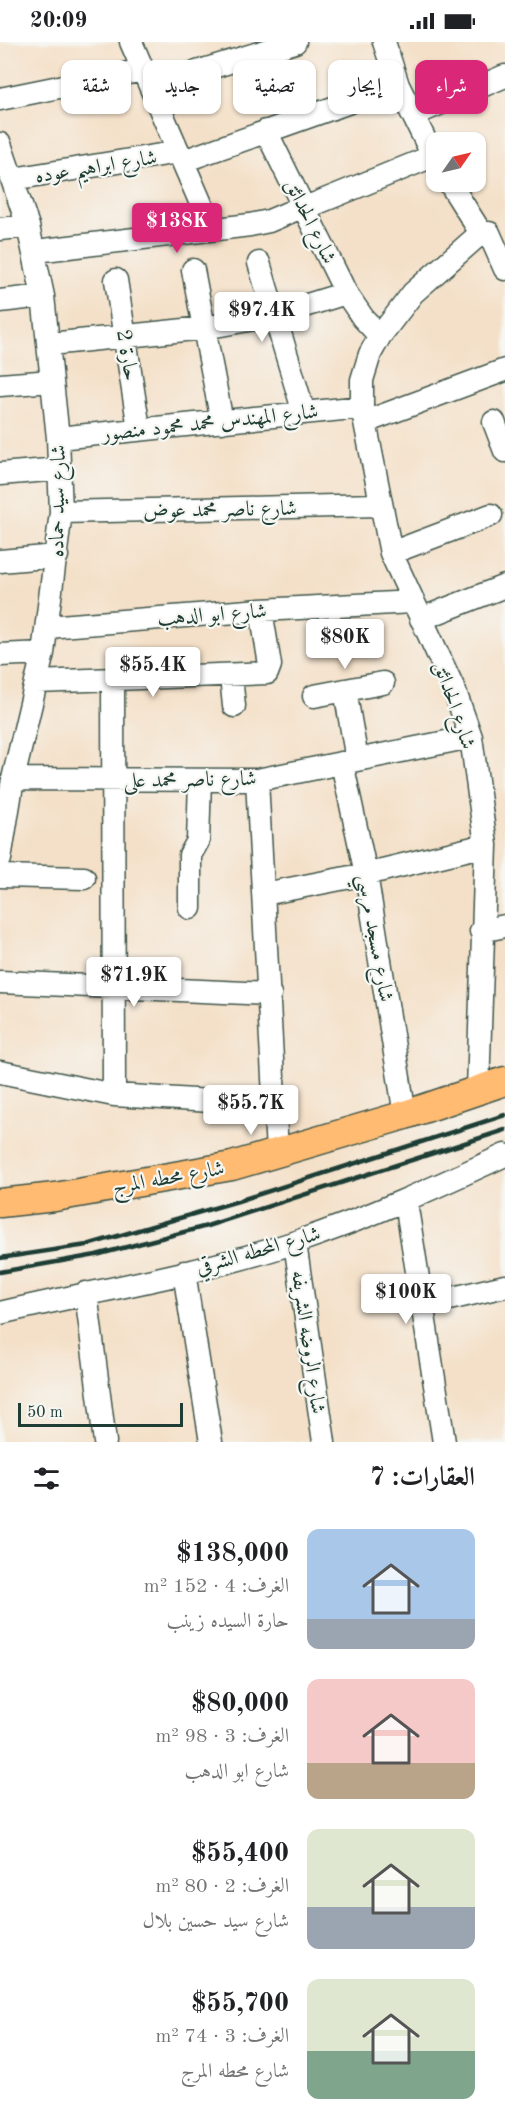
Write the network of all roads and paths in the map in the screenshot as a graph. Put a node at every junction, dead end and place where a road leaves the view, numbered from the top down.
1 (131, 42) edge
2 (295, 42) edge
3 (384, 42) edge
4 (221, 60) edge
5 (390, 60) edge
6 (143, 69) edge
7 (505, 76) edge
8 (143, 79) edge
9 (403, 95) edge
10 (0, 99) edge
11 (328, 109) edge
12 (162, 114) edge
13 (413, 115) junction
14 (266, 131) junction
15 (426, 141) edge
16 (1, 151) edge
17 (181, 157) junction
18 (426, 162) edge
19 (13, 179) junction
20 (458, 192) edge
21 (304, 207) junction
22 (28, 226) junction
23 (0, 229) edge
24 (212, 229) junction
25 (492, 230) edge
26 (36, 251) junction
27 (260, 263) dead end
28 (505, 268) edge
29 (193, 270) dead end
30 (116, 280) dead end
31 (346, 292) junction
32 (44, 296) junction
33 (0, 301) edge
34 (275, 315) junction
35 (204, 328) junction
36 (380, 336) junction
37 (125, 337) junction
38 (50, 344) junction
39 (505, 369) edge
40 (52, 381) junction
41 (0, 385) edge
42 (304, 413) junction
43 (363, 415) junction
44 (222, 422) junction
45 (494, 422) dead end
46 (140, 429) junction
47 (58, 438) junction
48 (505, 451) edge
49 (60, 469) junction
50 (0, 474) edge
51 (379, 505) junction
52 (61, 512) junction
53 (491, 515) dead end
54 (391, 553) junction
55 (57, 556) junction
56 (0, 561) edge
57 (505, 585) edge
58 (261, 610) junction
59 (417, 610) junction
60 (47, 627) junction
61 (43, 653) junction
62 (0, 655) edge
63 (231, 676) junction
64 (113, 679) junction
65 (37, 682) junction
66 (383, 683) dead end
67 (345, 690) junction
68 (314, 696) dead end
69 (234, 706) dead end
70 (471, 737) junction
71 (349, 762) junction
72 (13, 778) junction
73 (114, 780) junction
74 (257, 780) junction
75 (200, 781) junction
76 (486, 845) junction
77 (1, 850) edge
78 (366, 874) junction
79 (0, 876) edge
80 (84, 878) dead end
81 (264, 894) junction
82 (190, 908) dead end
83 (505, 926) edge
84 (481, 931) junction
85 (0, 982) edge
86 (114, 987) junction
87 (270, 994) junction
88 (0, 1072) edge
89 (505, 1082) edge
90 (478, 1090) junction
91 (114, 1095) junction
92 (275, 1105) junction
93 (405, 1115) junction
94 (277, 1152) junction
95 (505, 1155) edge
96 (406, 1202) junction
97 (0, 1203) edge
98 (295, 1243) junction
99 (184, 1272) junction
100 (505, 1286) edge
101 (86, 1293) junction
102 (423, 1305) junction
103 (0, 1313) edge
104 (105, 1442) edge
105 (210, 1442) edge
106 (324, 1442) edge
107 (444, 1442) edge

1 - 6 street
2 - 4 street
3 - 5 street
7 - 13 street
8 - 10 street
9 - 13 street
11 - 14 street, شارع ابراهيم عوده
12 - 17 street
13 - 15 street
14 - 17 street, شارع ابراهيم عوده
14 - 21 street, شارع الحدائق
16 - 19 street, شارع سيد حماده
17 - 19 street, شارع ابراهيم عوده
17 - 24 street
18 - 21 street
19 - 22 street, شارع سيد حماده
20 - 25 street
21 - 24 street
21 - 31 street, شارع الحدائق
22 - 23 street
22 - 26 street, شارع سيد حماده
24 - 26 street
25 - 28 street
25 - 36 street, شارع الحدائق
26 - 32 street, شارع سيد حماده
27 - 34 street
29 - 35 street
30 - 37 street, حارة 2
31 - 34 street
31 - 36 street, شارع الحدائق
32 - 33 street
32 - 38 street, شارع سيد حماده
34 - 35 street
34 - 42 street
35 - 37 street
35 - 44 street
36 - 43 street, شارع الحدائق
37 - 38 street
37 - 46 street, حارة 2
38 - 40 street, شارع سيد حماده
39 - 43 street, شارع المهندس محمد محمود منصور
40 - 41 street
40 - 47 street, شارع سيد حماده
42 - 43 street, شارع المهندس محمد محمود منصور
42 - 44 street, شارع المهندس محمد محمود منصور
43 - 51 street, شارع الحدائق
44 - 46 street, شارع المهندس محمد محمود منصور
45 - 48 street
46 - 47 street, شارع المهندس محمد محمود منصور
47 - 49 street, شارع سيد حماده
49 - 50 street
49 - 52 street, شارع سيد حماده
51 - 52 street, شارع ناصر محمد عوض
51 - 54 street, شارع الحدائق
52 - 55 street, شارع سيد حماده
53 - 54 street
54 - 59 street, شارع الحدائق
55 - 56 street
55 - 60 street, شارع سيد حماده
57 - 59 street, شارع ابو الدهب
58 - 59 street, شارع ابو الدهب
58 - 60 street, شارع ابو الدهب
58 - 63 street
59 - 70 street, شارع الحدائق
60 - 61 street, شارع سيد حماده
61 - 62 street
61 - 65 street, شارع سيد حماده
63 - 64 street
63 - 69 street
64 - 65 street
64 - 73 street
65 - 72 street, شارع سيد حماده
66 - 67 street
67 - 68 street
67 - 71 street, شارع مسجد مرسي
70 - 71 street, شارع ناصر محمد على
70 - 76 street, شارع الحدائق
71 - 74 street, شارع ناصر محمد على
71 - 78 street, شارع مسجد مرسي
72 - 73 street, شارع ناصر محمد على
72 - 77 street, شارع سيد حماده
73 - 75 street, شارع ناصر محمد على
73 - 86 street
74 - 75 street, شارع ناصر محمد على
74 - 81 street
75 - 82 street
76 - 78 street
76 - 84 street, شارع الحدائق
78 - 81 street
78 - 93 street, شارع مسجد مرسي
79 - 80 street
81 - 87 street
83 - 84 street
84 - 90 street, شارع الحدائق
85 - 86 street
86 - 87 street
86 - 91 street
87 - 92 street
88 - 91 street
89 - 90 main road, شارع محطه المرج
90 - 93 main road, شارع محطه المرج
91 - 92 street
92 - 94 street
93 - 94 main road, شارع محطه المرج
94 - 97 main road, شارع محطه المرج
95 - 96 street, شارع المحطه الشرقي
96 - 98 street, شارع المحطه الشرقي
96 - 102 street
98 - 99 street, شارع المحطه الشرقي
98 - 106 street, شارع الروضه الشريفه
99 - 101 street, شارع المحطه الشرقي
99 - 105 street
100 - 102 street
101 - 103 street, شارع المحطه الشرقي
101 - 104 street
102 - 107 street

